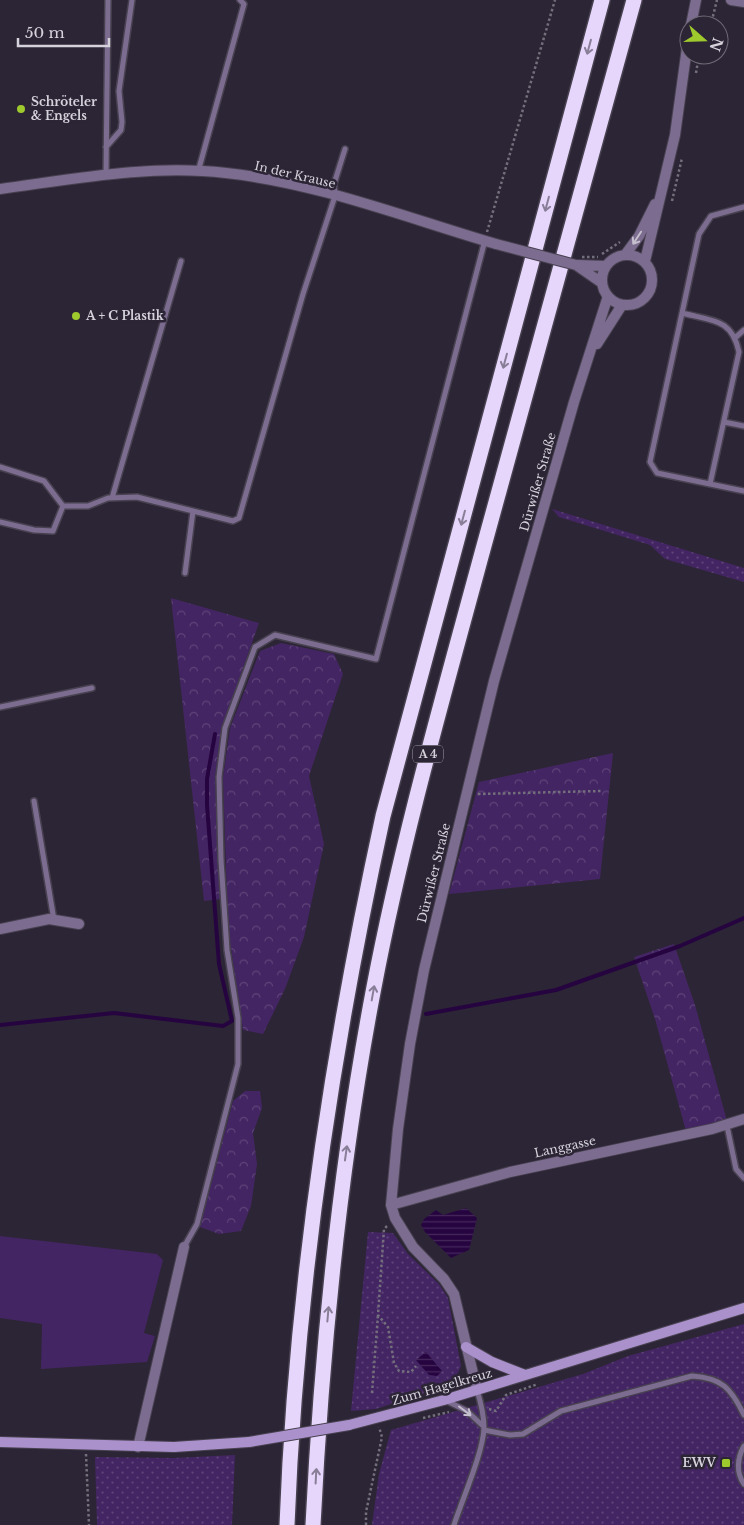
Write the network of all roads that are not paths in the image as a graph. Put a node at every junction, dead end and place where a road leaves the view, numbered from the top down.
1 (108, 0) edge
2 (132, 0) edge
3 (240, 0) edge
4 (602, 0) edge
5 (634, 0) edge
6 (696, 0) edge
7 (731, 0) edge
8 (744, 2) edge
9 (693, 15) edge
10 (685, 65) edge
11 (106, 146) junction
12 (345, 149) dead end
13 (198, 172) junction
14 (106, 175) junction
15 (0, 190) edge
16 (662, 190) junction
17 (335, 196) junction
18 (744, 207) edge
19 (485, 240) junction
20 (625, 255) junction
21 (181, 261) dead end
22 (645, 261) junction
23 (598, 269) junction
24 (602, 283) junction
25 (608, 296) junction
26 (622, 305) junction
27 (682, 313) junction
28 (744, 330) edge
29 (736, 337) junction
30 (591, 353) junction
31 (724, 422) junction
32 (744, 426) edge
33 (0, 467) edge
34 (710, 484) junction
35 (744, 491) edge
36 (112, 498) junction
37 (63, 506) junction
38 (193, 511) junction
39 (0, 522) edge
40 (185, 573) dead end
41 (92, 688) dead end
42 (0, 707) edge
43 (34, 801) dead end
44 (54, 920) junction
45 (79, 924) dead end
46 (0, 929) edge
47 (744, 1119) edge
48 (727, 1126) junction
49 (744, 1178) edge
50 (392, 1205) junction
51 (184, 1247) joint
52 (744, 1308) edge
53 (466, 1347) junction
54 (525, 1375) junction
55 (477, 1390) junction
56 (444, 1400) junction
57 (744, 1415) edge
58 (484, 1428) junction
59 (0, 1442) edge
60 (744, 1446) edge
61 (138, 1447) junction
62 (744, 1484) edge
63 (287, 1525) edge
64 (313, 1525) edge
65 (454, 1525) edge

1 - 11 lane
2 - 11 lane
3 - 13 lane
4 -> 63 highway, A 4
64 -> 5 highway, A 4
6 - 9 street
7 - 8 street
10 - 16 street
11 - 14 lane
12 - 17 lane
13 - 14 street, In der Krause
13 - 17 street, In der Krause
14 - 15 street, In der Krause
16 -> 20 street
16 - 22 street
17 - 19 street, In der Krause
17 - 38 lane
18 - 27 lane
19 - 23 street, In der Krause, bridge
19 - 51 lane
20 - 22 street
20 - 23 street
21 - 36 lane
22 - 26 street
23 - 24 street
23 - 24 street, In der Krause
24 - 25 street
25 - 26 street
25 - 30 street, Dürwißer Straße
26 - 30 street, Dürwißer Straße
27 - 29 lane
27 - 34 lane
28 - 29 lane
29 - 31 lane
30 - 50 street, Dürwißer Straße
31 - 32 lane
31 - 34 lane
33 - 37 lane
34 - 35 lane
36 - 37 lane
36 - 38 lane
37 - 39 lane
38 - 40 lane
41 - 42 lane
43 - 44 lane
44 - 45 street
44 - 46 street
47 - 48 street, Langgasse
48 - 49 lane
48 - 50 street, Langgasse
50 - 53 street, Dürwißer Straße
51 - 61 street
52 - 54 street, Zum Hagelkreuz
53 - 54 street
53 - 55 street, Dürwißer Straße
54 - 55 street, Zum Hagelkreuz
55 - 56 street, Zum Hagelkreuz
55 - 58 lane
56 -> 58 lane
56 - 61 street, Zum Hagelkreuz, bridge
57 - 58 lane
58 - 65 lane
59 - 61 street, Zum Hagelkreuz
60 - 62 lane

